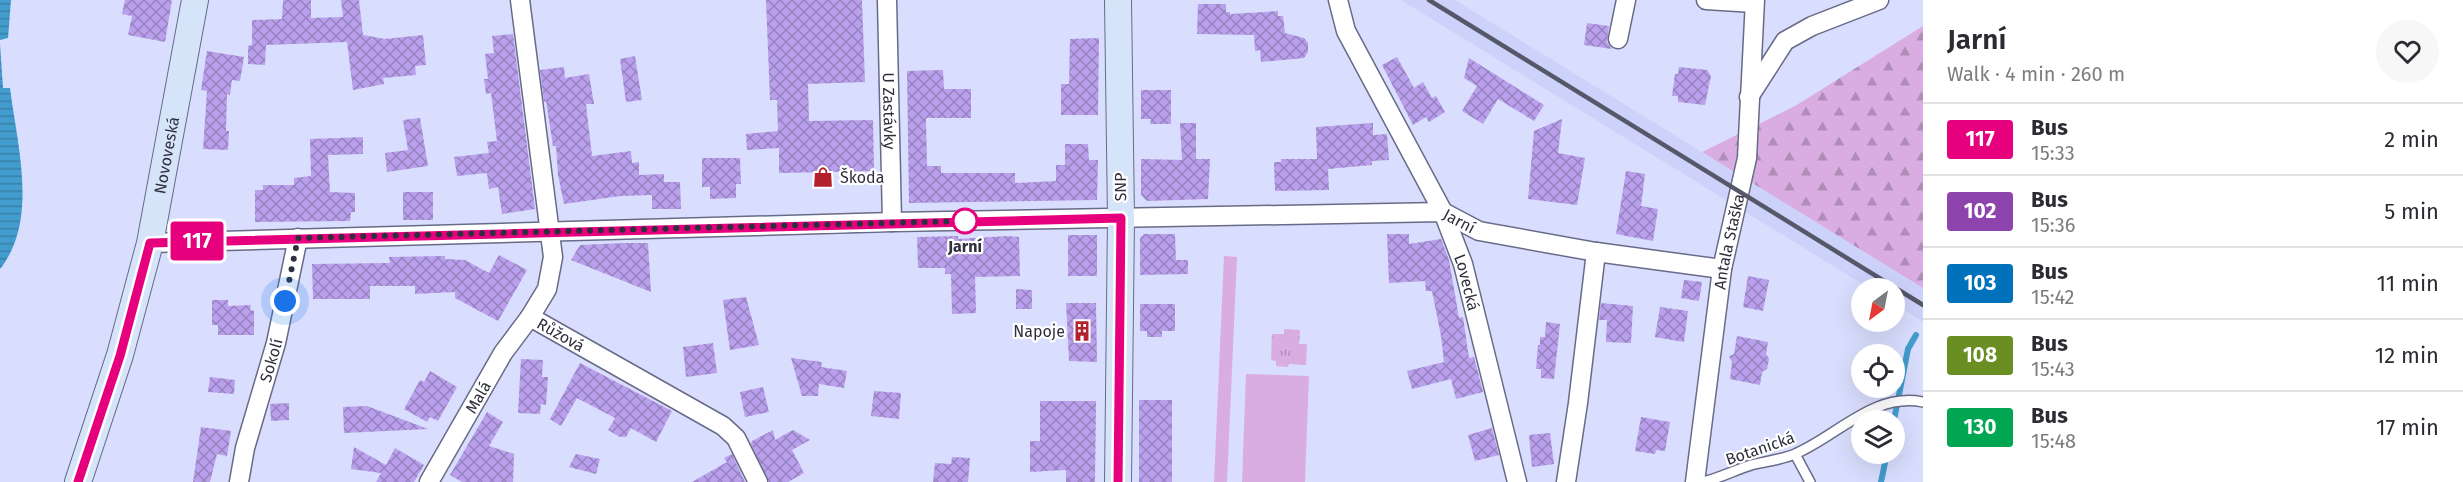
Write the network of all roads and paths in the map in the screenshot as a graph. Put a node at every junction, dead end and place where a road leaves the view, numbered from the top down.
1 (195, 0) edge
2 (520, 0) edge
3 (887, 0) edge
4 (1118, 0) edge
5 (1338, 0) edge
6 (1626, 0) edge
7 (1706, 0) edge
8 (1879, 0) edge
9 (1755, 2) edge
10 (1618, 39) dead end
11 (1748, 99) junction
12 (1443, 212) junction
13 (1121, 218) junction
14 (892, 222) junction
15 (551, 231) junction
16 (298, 238) junction
17 (150, 243) junction
18 (1596, 252) junction
19 (1722, 269) junction
20 (530, 317) junction
21 (1923, 402) edge
22 (1795, 454) junction
23 (78, 482) edge
24 (239, 482) edge
25 (429, 482) edge
26 (758, 482) edge
27 (1118, 482) edge
28 (1517, 482) edge
29 (1566, 482) edge
30 (1695, 482) edge
31 (1703, 482) edge
32 (1810, 482) edge

1 - 17 street, Novoveská
2 - 15 street, Růžová
3 - 14 street, U Zastávky
4 - 13 street, SNP
5 - 12 street, Lovecká
6 - 10 street
7 - 9 street
8 - 11 street
9 - 11 street, Antala Staška
11 - 19 street, Antala Staška
12 - 13 street, Jarní
12 - 18 street, Jarní
12 - 28 street, Lovecká
13 - 14 street, Jarní
13 - 27 street, SNP
14 - 15 street, Jarní
15 - 16 street, Jarní
15 - 20 street, Růžová
16 - 17 street, Jarní
16 - 24 street, Sokolí
17 - 23 street, Novoveská
18 - 19 street, Jarní
18 - 29 street
19 - 30 street, Antala Staška
20 - 25 street, Malá
20 - 26 street, Růžová
21 - 22 lane, Botanická
22 - 31 lane, Botanická
22 - 32 lane

